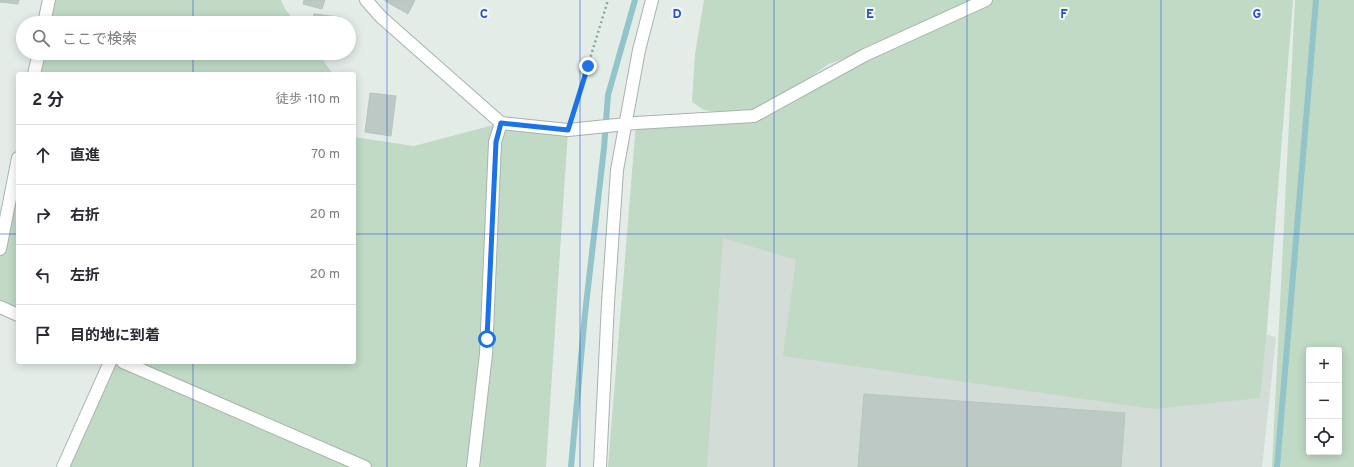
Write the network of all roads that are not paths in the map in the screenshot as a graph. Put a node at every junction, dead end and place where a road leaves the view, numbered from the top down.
1 (49, 0) edge
2 (366, 0) edge
3 (652, 0) edge
4 (986, 0) edge
5 (46, 16) edge
6 (37, 60) edge
7 (34, 72) edge
8 (501, 123) junction
9 (626, 124) junction
10 (16, 168) edge
11 (0, 249) edge
12 (0, 307) edge
13 (16, 314) edge
14 (109, 364) edge
15 (128, 364) edge
16 (63, 467) edge
17 (365, 467) edge
18 (473, 467) edge
19 (600, 467) edge

1 - 5 street
2 - 8 street
3 - 9 street
4 - 9 street
6 - 7 street
8 - 9 street
8 - 18 street
9 - 19 street
10 - 11 street
12 - 13 street
14 - 16 street
15 - 17 street

